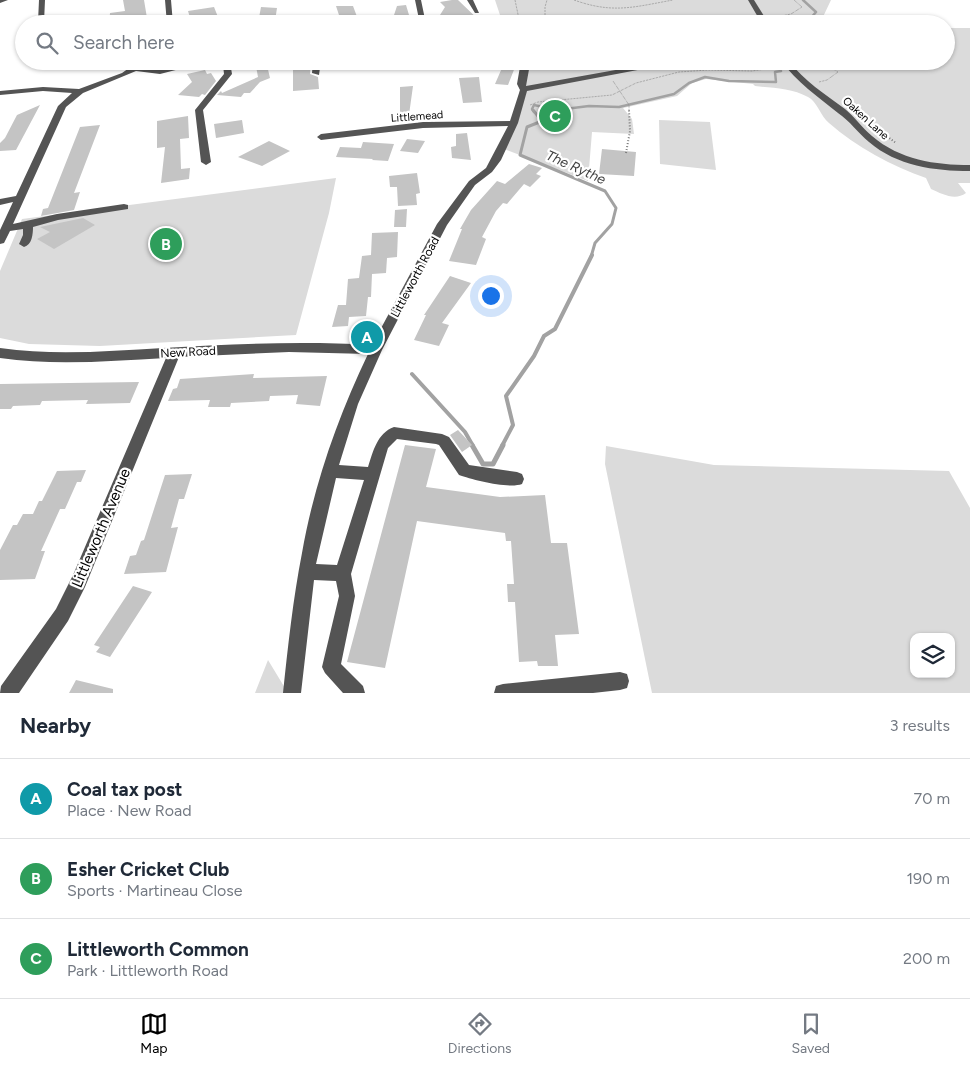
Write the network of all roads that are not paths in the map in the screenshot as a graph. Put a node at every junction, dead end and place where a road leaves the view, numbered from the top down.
1 (5, 0) edge
2 (42, 0) edge
3 (168, 0) edge
4 (418, 0) edge
5 (470, 0) edge
6 (751, 0) edge
7 (0, 1) edge
8 (477, 12) dead end
9 (41, 15) edge
10 (169, 15) edge
11 (421, 15) edge
12 (761, 15) edge
13 (132, 70) edge
14 (143, 70) edge
15 (169, 70) edge
16 (228, 70) edge
17 (316, 70) edge
18 (524, 70) edge
19 (630, 70) edge
20 (794, 70) edge
21 (316, 73) dead end
22 (524, 90) junction
23 (80, 91) junction
24 (0, 93) edge
25 (514, 123) junction
26 (321, 137) dead end
27 (192, 158) dead end
28 (970, 168) edge
29 (19, 198) junction
30 (0, 202) edge
31 (124, 208) dead end
32 (28, 225) junction
33 (6, 228) junction
34 (0, 241) edge
35 (24, 244) dead end
36 (376, 350) junction
37 (0, 352) edge
38 (174, 353) junction
39 (331, 470) junction
40 (372, 474) junction
41 (516, 479) dead end
42 (308, 571) junction
43 (343, 574) junction
44 (620, 681) dead end
45 (8, 693) edge
46 (292, 693) edge
47 (356, 693) edge
48 (503, 693) edge

1 - 7 street
2 - 9 street
3 - 10 street
4 - 11 street
5 - 8 street
6 - 12 street
13 - 23 street
14 - 15 street
16 - 27 street
17 - 21 street
18 - 22 street, Littleworth Road
19 - 22 street
20 - 28 street, Oaken Lane
22 - 25 street, Littleworth Road
23 - 24 street
23 - 29 street
25 - 26 street, Littlemead
25 - 36 street, Littleworth Road
29 - 30 street
29 - 33 street
31 - 32 street
32 - 33 street
32 - 35 street
33 - 34 street
36 - 38 street, New Road
36 - 39 street, Littleworth Road
37 - 38 street, New Road
38 - 45 street, Littleworth Avenue
39 - 40 street
39 - 42 street, Littleworth Road
40 - 41 street
40 - 43 street
42 - 43 street
42 - 46 street, Littleworth Road
43 - 47 street
44 - 48 street

